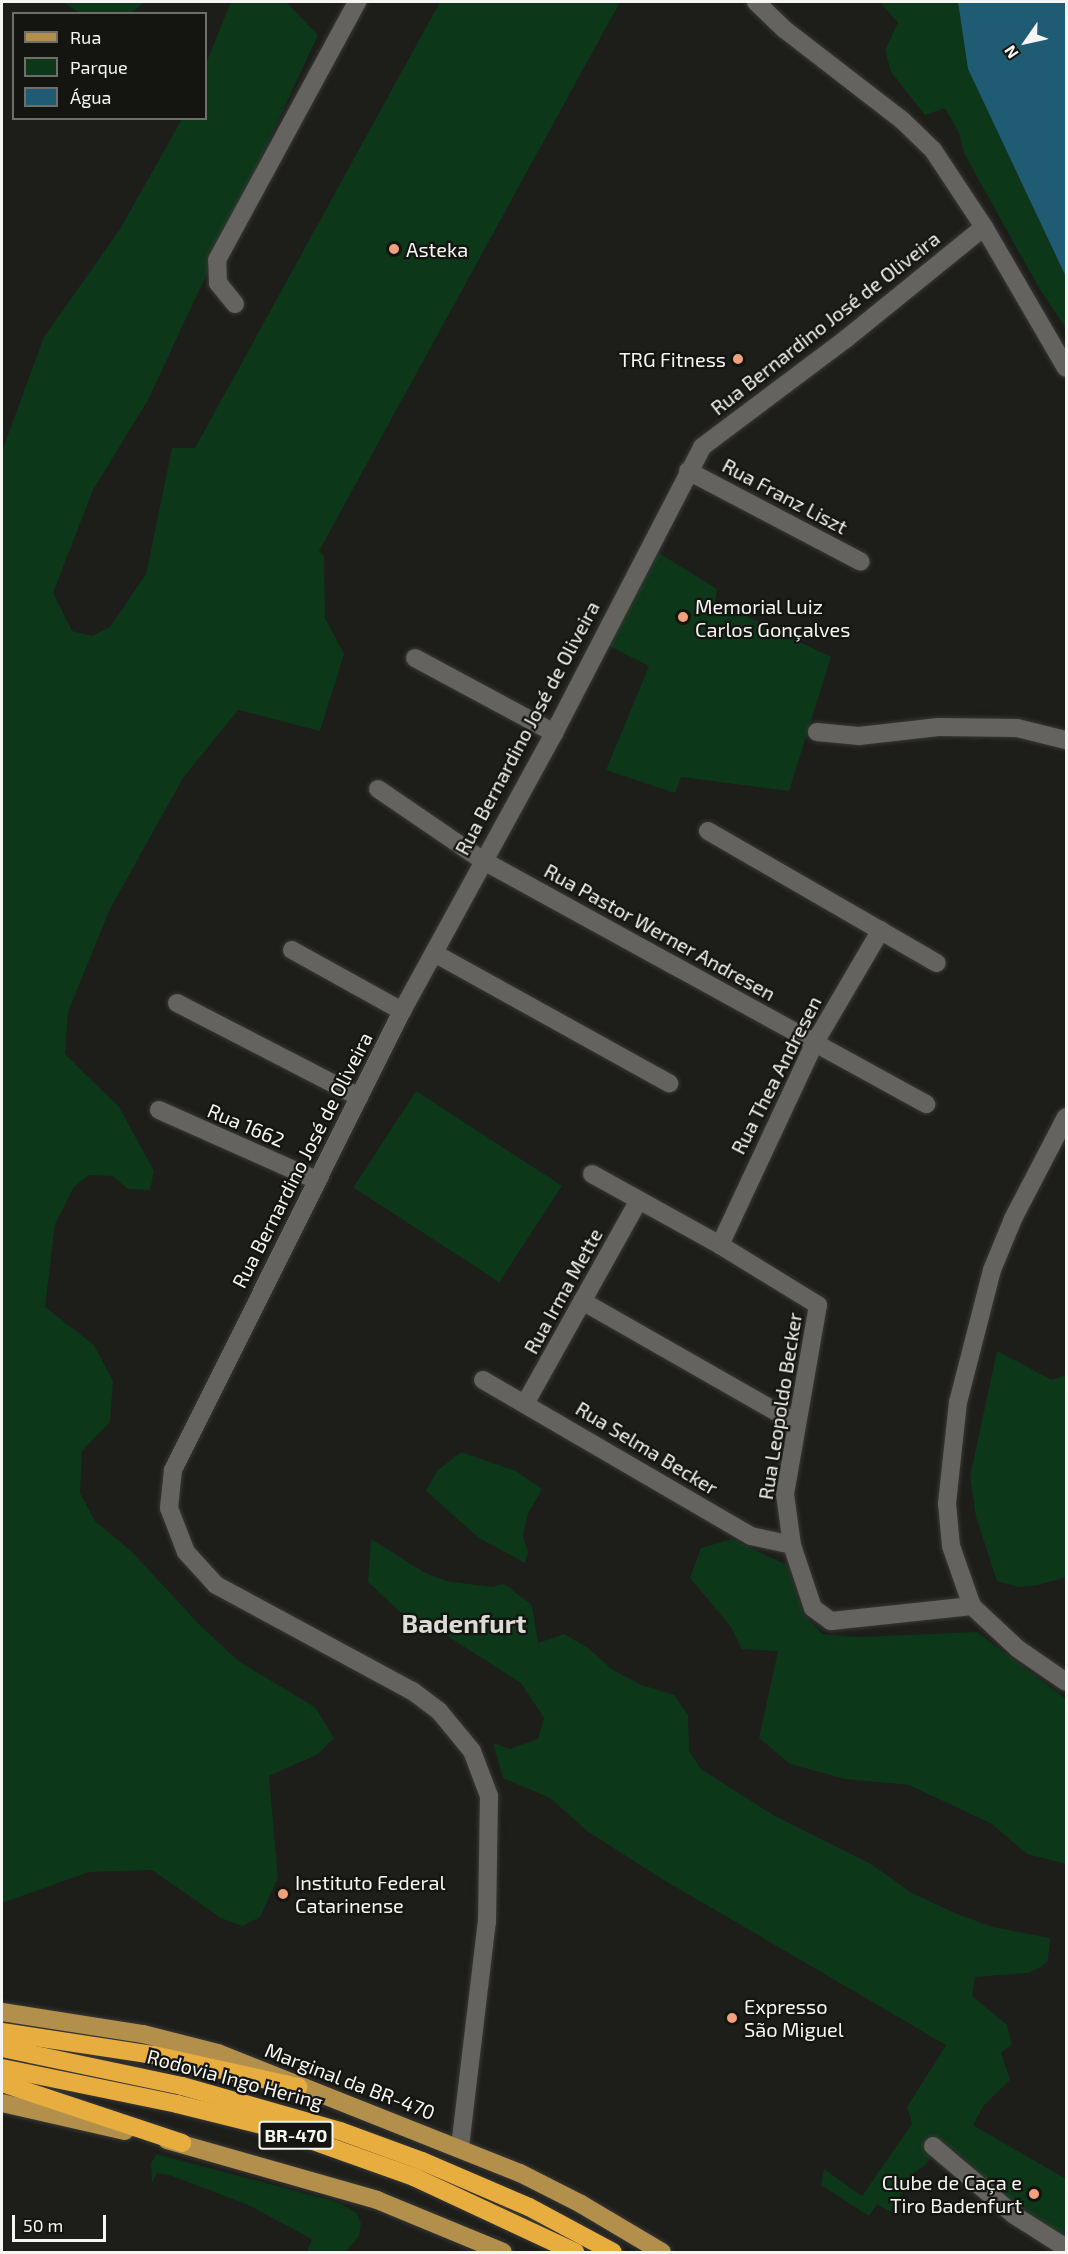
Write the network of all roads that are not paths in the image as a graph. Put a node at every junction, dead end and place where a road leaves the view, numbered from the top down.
1 (357, 2) edge
2 (756, 2) edge
3 (984, 227) junction
4 (235, 304) dead end
5 (1066, 368) edge
6 (688, 471) junction
7 (861, 562) dead end
8 (416, 658) dead end
9 (817, 732) dead end
10 (554, 733) junction
11 (1066, 740) edge
12 (378, 789) dead end
13 (708, 831) dead end
14 (482, 860) junction
15 (880, 930) junction
16 (292, 950) dead end
17 (434, 953) junction
18 (937, 963) dead end
19 (177, 1003) dead end
20 (402, 1011) junction
21 (814, 1044) junction
22 (669, 1083) dead end
23 (359, 1097) junction
24 (926, 1104) dead end
25 (159, 1110) dead end
26 (1066, 1117) edge
27 (592, 1174) dead end
28 (316, 1180) junction
29 (638, 1202) junction
30 (720, 1245) junction
31 (582, 1301) junction
32 (483, 1380) dead end
33 (526, 1402) junction
34 (796, 1423) junction
35 (792, 1545) junction
36 (972, 1606) junction
37 (1066, 1682) edge
38 (2, 2012) edge
39 (2, 2032) edge
40 (2, 2048) edge
41 (2, 2068) edge
42 (2, 2083) edge
43 (298, 2087) junction
44 (2, 2103) edge
45 (182, 2144) junction
46 (933, 2146) dead end
47 (460, 2147) junction
48 (1066, 2248) edge
49 (503, 2253) edge
50 (574, 2253) edge
51 (613, 2253) edge
52 (662, 2253) edge

1 - 4 street
2 - 3 street
3 - 5 street
3 - 6 street, Rua Bernardino José de Oliveira
6 - 7 street, Rua Franz Liszt
6 - 10 street, Rua Bernardino José de Oliveira
8 - 10 street
9 - 11 street
10 - 14 street, Rua Bernardino José de Oliveira
12 - 14 street, Rua Pastor Werner Andresen
13 - 15 street
14 - 17 street, Rua Bernardino José de Oliveira
14 - 21 street, Rua Pastor Werner Andresen
15 - 18 street
15 - 21 street, Rua Thea Andresen
16 - 20 street
17 - 20 street, Rua Bernardino José de Oliveira
17 - 22 street
19 - 23 street
20 - 23 street, Rua Bernardino José de Oliveira
21 - 24 street, Rua Pastor Werner Andresen
21 - 30 street, Rua Thea Andresen
23 - 28 street, Rua Bernardino José de Oliveira
25 - 28 street, Rua 1662
26 - 36 street
27 - 29 street, Rua Leopoldo Becker
28 - 47 street, Rua Bernardino José de Oliveira
29 - 30 street, Rua Leopoldo Becker
29 - 31 street, Rua Irma Mette
30 - 34 street, Rua Leopoldo Becker
31 - 33 street, Rua Irma Mette
31 - 34 street
32 - 33 street, Rua Selma Becker
33 - 35 street, Rua Selma Becker
34 - 35 street, Rua Leopoldo Becker
35 - 36 street, Rua Leopoldo Becker
36 - 37 street
38 - 43 main road, Marginal da BR-470
39 - 43 highway
40 - 51 highway, Rodovia Ingo Hering / BR-470
41 - 50 highway, Rodovia Ingo Hering / BR-470
42 - 45 highway
43 - 47 main road, Marginal da BR-470
44 - 45 main road
45 - 49 main road
46 - 48 street
47 - 52 main road, Marginal da BR-470

